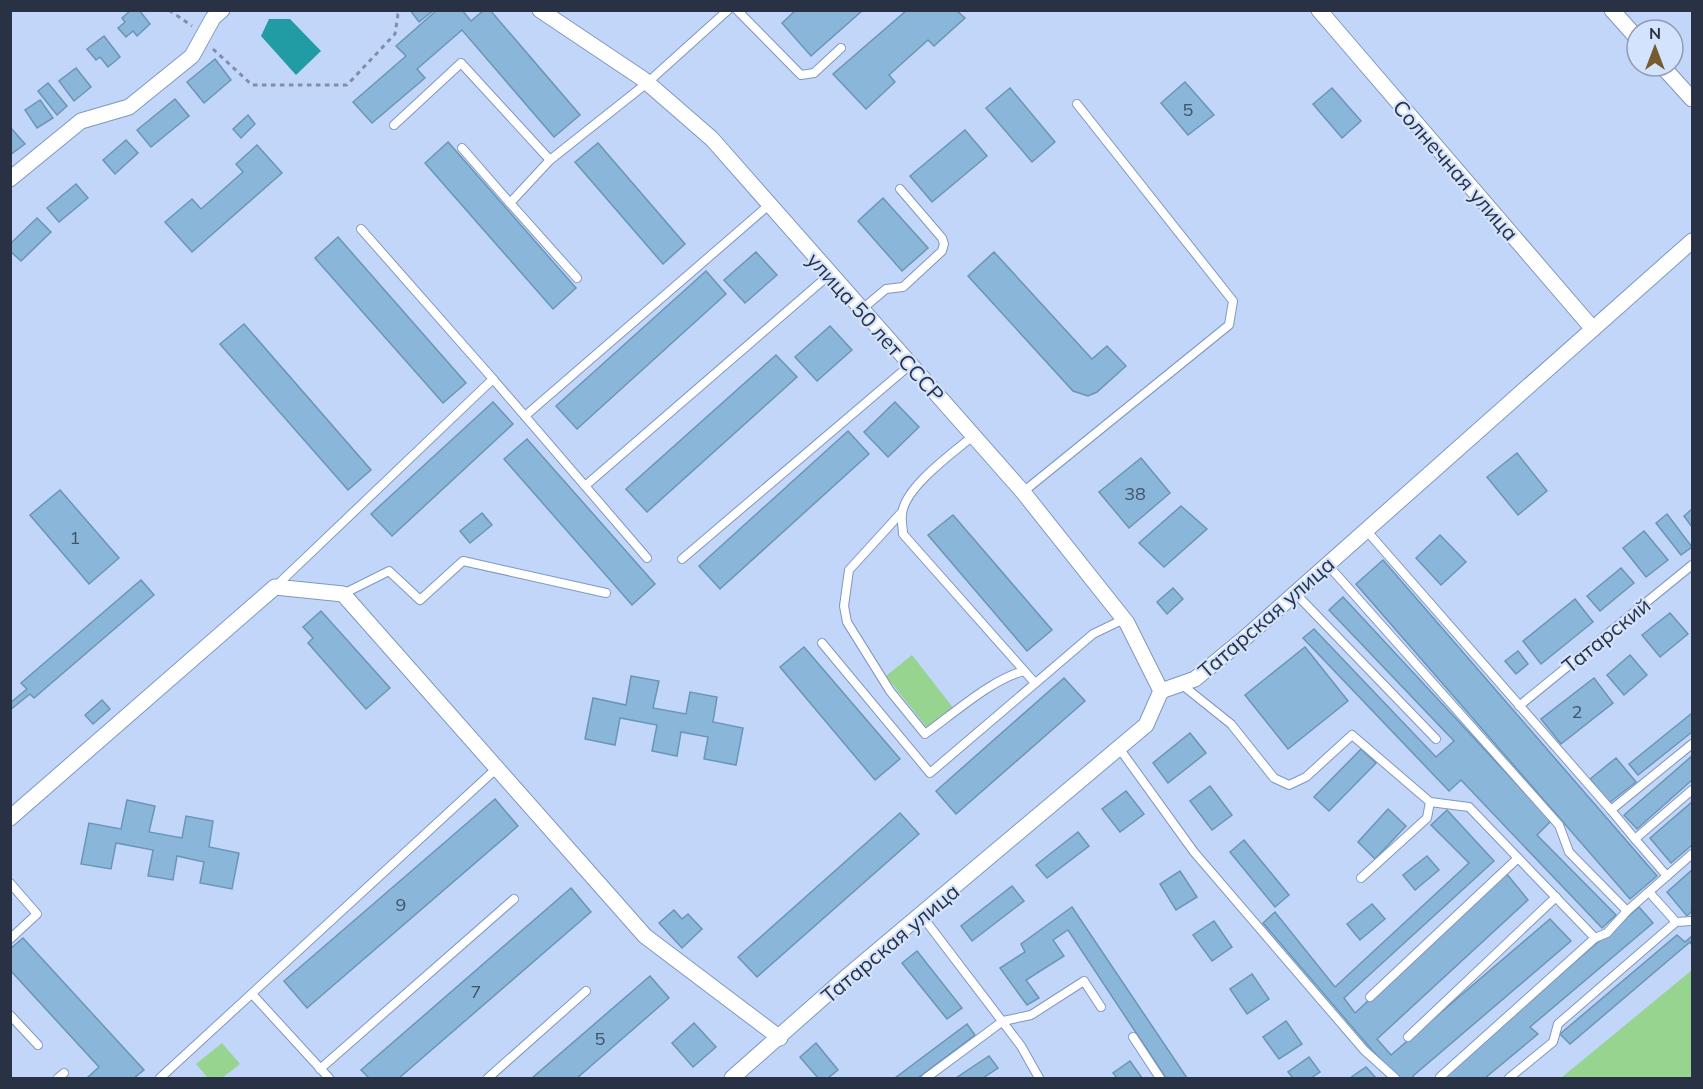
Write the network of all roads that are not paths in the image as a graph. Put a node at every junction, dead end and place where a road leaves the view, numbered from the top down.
1 (222, 10) edge
2 (540, 10) edge
3 (728, 10) edge
4 (737, 10) edge
5 (1320, 10) edge
6 (1612, 10) edge
7 (1625, 25) edge
8 (841, 48) dead end
9 (1673, 78) edge
10 (647, 83) junction
11 (1692, 99) edge
12 (1077, 104) dead end
13 (394, 125) dead end
14 (462, 148) dead end
15 (550, 160) junction
16 (10, 179) edge
17 (900, 189) dead end
18 (510, 203) junction
19 (769, 205) junction
20 (361, 229) dead end
21 (1692, 241) edge
22 (830, 275) junction
23 (577, 278) dead end
24 (861, 310) junction
25 (1593, 329) junction
26 (910, 365) junction
27 (493, 379) junction
28 (525, 416) junction
29 (973, 436) junction
30 (585, 486) junction
31 (1023, 492) junction
32 (901, 513) junction
33 (1366, 530) junction
34 (647, 558) dead end
35 (682, 559) dead end
36 (1327, 564) junction
37 (1692, 565) edge
38 (275, 587) junction
39 (606, 593) dead end
40 (1295, 593) junction
41 (343, 594) junction
42 (1124, 619) junction
43 (822, 643) dead end
44 (1024, 671) junction
45 (1035, 683) junction
46 (1181, 684) junction
47 (1161, 691) junction
48 (1519, 706) junction
49 (1436, 739) dead end
50 (1692, 744) edge
51 (1119, 748) junction
52 (497, 768) junction
53 (1692, 790) edge
54 (1430, 802) junction
55 (1611, 810) junction
56 (10, 818) edge
57 (1635, 839) junction
58 (1692, 854) edge
59 (1518, 858) junction
60 (1667, 876) junction
61 (1361, 878) dead end
62 (10, 883) edge
63 (1649, 892) junction
64 (1556, 897) junction
65 (514, 899) dead end
66 (1627, 911) junction
67 (922, 916) junction
68 (1692, 921) edge
69 (1676, 922) junction
70 (1595, 938) junction
71 (10, 939) edge
72 (586, 991) dead end
73 (252, 994) junction
74 (1370, 997) dead end
75 (1101, 1007) dead end
76 (10, 1015) edge
77 (1003, 1021) junction
78 (1408, 1036) dead end
79 (1133, 1037) dead end
80 (780, 1038) junction
81 (38, 1045) dead end
82 (321, 1070) junction
83 (1440, 1077) dead end
84 (160, 1078) edge
85 (329, 1078) edge
86 (488, 1078) edge
87 (732, 1078) edge
88 (926, 1078) edge
89 (1039, 1078) edge
90 (1160, 1078) edge
91 (1395, 1078) edge
92 (1509, 1078) edge

1 - 16 street
2 - 10 street, улица 50 лет СССР
3 - 10 lane
4 - 8 lane
5 - 25 street, Солнечная улица
6 - 7 street
9 - 11 street
10 - 15 lane
10 - 19 street, улица 50 лет СССР
12 - 31 lane
13 - 15 lane
14 - 18 lane
15 - 18 lane
17 - 24 lane
18 - 23 lane
19 - 22 street, улица 50 лет СССР
19 - 28 lane
20 - 27 lane
21 - 25 street, Татарская улица
22 - 24 street, улица 50 лет СССР
22 - 30 lane
24 - 26 street, улица 50 лет СССР
25 - 33 street, Татарская улица
26 - 29 street, улица 50 лет СССР
26 - 35 lane
27 - 28 lane
27 - 38 lane
28 - 30 lane
29 - 31 street, улица 50 лет СССР
29 - 32 lane
30 - 34 lane
31 - 42 street, улица 50 лет СССР
32 - 44 lane
32 - 44 lane
33 - 36 street, Татарская улица
33 - 48 lane
36 - 40 street, Татарская улица
36 - 66 lane
37 - 48 lane, Татарский
38 - 41 street
38 - 56 street
39 - 41 lane
40 - 46 street, Татарская улица
40 - 49 lane
41 - 52 street
42 - 45 lane
42 - 47 street, улица 50 лет СССР
43 - 45 lane
44 - 45 lane
46 - 47 street, Татарская улица
46 - 54 lane
47 - 51 street, Татарская улица
48 - 55 lane
50 - 55 lane
51 - 67 street, Татарская улица
51 - 91 lane
52 - 73 lane
52 - 80 street
53 - 57 lane
54 - 59 lane
54 - 61 lane
55 - 57 lane
57 - 60 lane
58 - 60 lane
59 - 64 lane
59 - 74 lane
60 - 63 lane
62 - 71 lane
63 - 66 lane
63 - 69 lane
64 - 70 lane
64 - 78 lane
65 - 82 lane
66 - 70 lane
67 - 77 lane
67 - 80 street, Татарская улица
68 - 69 lane
69 - 92 lane
70 - 83 lane
72 - 86 lane
73 - 82 lane
73 - 84 lane
75 - 77 lane
76 - 81 lane
77 - 88 lane
77 - 89 lane
79 - 90 lane
80 - 87 street, Татарская улица
82 - 85 lane

